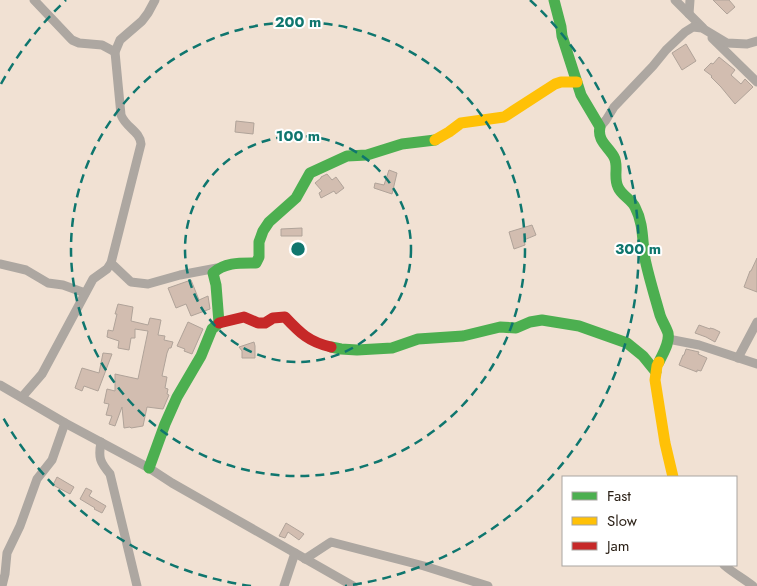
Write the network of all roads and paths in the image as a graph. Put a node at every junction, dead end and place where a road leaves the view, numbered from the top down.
1 (34, 0) edge
2 (155, 0) edge
3 (554, 0) edge
4 (675, 0) edge
5 (690, 0) edge
6 (689, 14) junction
7 (702, 28) junction
8 (757, 41) edge
9 (116, 52) junction
10 (577, 82) junction
11 (757, 82) edge
12 (600, 127) junction
13 (111, 263) junction
14 (0, 264) edge
15 (217, 268) junction
16 (85, 293) junction
17 (757, 322) edge
18 (219, 323) junction
19 (668, 339) junction
20 (738, 358) junction
21 (757, 364) edge
22 (656, 372) junction
23 (0, 385) edge
24 (22, 397) junction
25 (64, 423) junction
26 (101, 442) junction
27 (149, 468) junction
28 (673, 476) edge
29 (295, 553) junction
30 (305, 559) junction
31 (725, 566) edge
32 (2, 584) edge
33 (137, 586) edge
34 (284, 586) edge
35 (353, 586) edge
36 (488, 586) edge
37 (753, 586) edge

1 - 9 street
2 - 9 street
3 - 10 street
4 - 6 street
5 - 6 street
6 - 7 street
7 - 8 street
7 - 11 street
7 - 12 street
9 - 13 street
10 - 12 street
10 - 15 street
12 - 19 street
13 - 15 street
13 - 16 street
14 - 16 street
15 - 18 street
16 - 24 street
17 - 20 street
18 - 22 street
18 - 27 street
19 - 20 street
19 - 22 street
20 - 21 street
22 - 28 street
23 - 24 street
24 - 25 street
25 - 26 street
25 - 32 street
26 - 27 street
26 - 33 street
27 - 29 street
29 - 30 street
29 - 34 street
30 - 35 street
30 - 36 street
31 - 37 street

